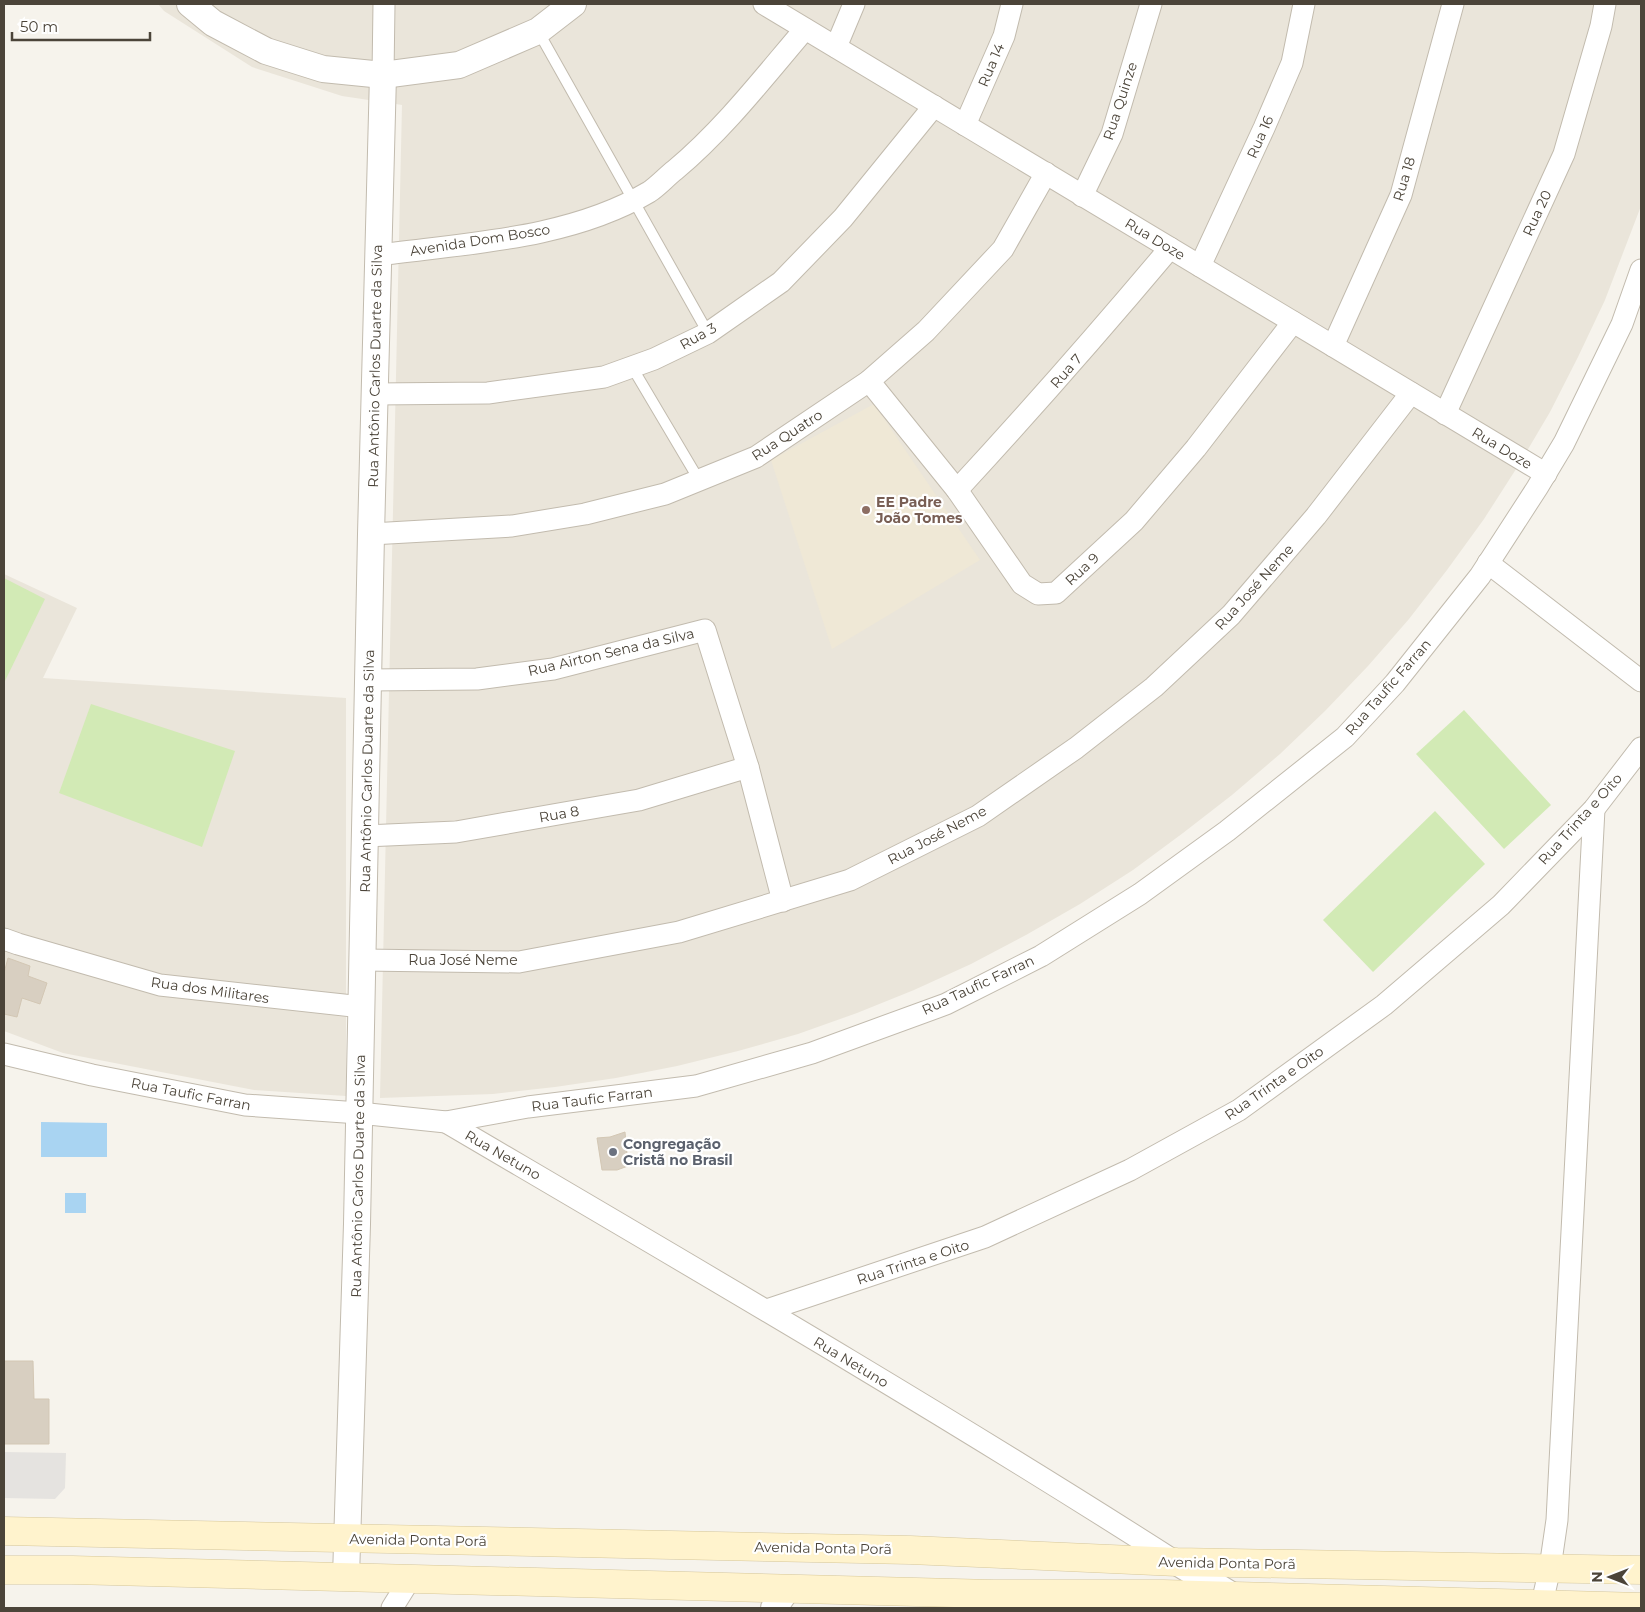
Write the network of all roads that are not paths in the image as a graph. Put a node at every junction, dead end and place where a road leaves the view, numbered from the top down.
1 (190, 4) edge
2 (384, 4) edge
3 (573, 4) edge
4 (764, 4) edge
5 (854, 4) edge
6 (1012, 4) edge
7 (1151, 4) edge
8 (1304, 4) edge
9 (1452, 4) edge
10 (1605, 4) edge
11 (805, 28) junction
12 (538, 30) junction
13 (836, 47) junction
14 (383, 75) junction
15 (934, 106) junction
16 (965, 125) junction
17 (1046, 174) junction
18 (1082, 196) junction
19 (633, 200) junction
20 (1170, 248) junction
21 (378, 255) junction
22 (1200, 266) junction
23 (1641, 270) edge
24 (1293, 322) junction
25 (708, 333) junction
26 (1333, 346) junction
27 (632, 367) junction
28 (869, 381) junction
29 (1411, 393) junction
30 (375, 394) junction
31 (1445, 414) junction
32 (1546, 474) junction
33 (699, 480) junction
34 (957, 490) junction
35 (371, 534) junction
36 (1488, 563) junction
37 (368, 680) junction
38 (1641, 681) edge
39 (1641, 748) edge
40 (748, 768) junction
41 (1594, 809) junction
42 (365, 836) junction
43 (783, 901) junction
44 (4, 939) edge
45 (363, 960) junction
46 (362, 1007) junction
47 (4, 1054) edge
48 (359, 1113) junction
49 (446, 1122) junction
50 (767, 1310) junction
51 (4, 1531) edge
52 (74, 1533) junction
53 (347, 1539) junction
54 (910, 1550) junction
55 (1177, 1562) junction
56 (1550, 1568) junction
57 (4, 1570) edge
58 (72, 1570) junction
59 (1641, 1570) edge
60 (346, 1577) junction
61 (410, 1579) junction
62 (909, 1592) junction
63 (780, 1599) edge
64 (1159, 1601) edge
65 (1242, 1602) edge
66 (1540, 1606) edge
67 (1641, 1607) edge
68 (392, 1608) edge

1 - 14 street
2 - 14 street, Rua Antônio Carlos Duarte da Silva
3 - 12 street
4 - 11 street, Rua Doze
5 - 13 street
6 - 16 street, Rua 14
7 - 18 street, Rua Quinze
8 - 22 street, Rua 16
9 - 26 street, Rua 18
10 - 31 street, Rua 20
11 - 13 street, Rua Doze
11 - 19 street, Avenida Dom Bosco
12 - 14 street
12 - 19 lane
13 - 15 street, Rua Doze
14 - 21 street, Rua Antônio Carlos Duarte da Silva
15 - 16 street, Rua Doze
15 - 25 street, Rua 3
16 - 17 street, Rua Doze
17 - 18 street, Rua Doze
17 - 28 street, Rua Quatro
18 - 20 street, Rua Doze
19 - 21 street, Avenida Dom Bosco
19 - 25 lane
20 - 22 street, Rua Doze
20 - 34 street, Rua 7
21 - 30 street, Rua Antônio Carlos Duarte da Silva
22 - 24 street, Rua Doze
23 - 32 street, Rua Taufic Farran
24 - 26 street, Rua Doze
24 - 34 street, Rua 9
25 - 27 street, Rua 3
26 - 29 street, Rua Doze
27 - 30 street, Rua 3
27 - 33 lane
28 - 33 street, Rua Quatro
28 - 34 street, Rua 9
29 - 31 street, Rua Doze
29 - 43 street, Rua José Neme
30 - 35 street, Rua Antônio Carlos Duarte da Silva
31 - 32 street, Rua Doze
32 - 36 street, Rua Taufic Farran
33 - 35 street, Rua Quatro
35 - 37 street, Rua Antônio Carlos Duarte da Silva
36 - 38 street
36 - 49 street, Rua Taufic Farran
37 - 40 street, Rua Airton Sena da Silva
37 - 42 street, Rua Antônio Carlos Duarte da Silva
39 - 41 street, Rua Trinta e Oito
40 - 42 street, Rua 8
40 - 43 street
41 - 50 street, Rua Trinta e Oito
41 - 56 street
42 - 45 street, Rua Antônio Carlos Duarte da Silva
43 - 45 street, Rua José Neme
44 - 46 street, Rua dos Militares
45 - 46 street, Rua Antônio Carlos Duarte da Silva
46 - 48 street, Rua Antônio Carlos Duarte da Silva
47 - 48 street, Rua Taufic Farran
48 - 49 street, Rua Taufic Farran
48 - 53 street, Rua Antônio Carlos Duarte da Silva
49 - 50 street, Rua Netuno
50 - 55 street, Rua Netuno
51 - 52 main road, Avenida Ponta Porã
52 - 53 main road, Avenida Ponta Porã
52 - 58 main road
53 - 54 main road, Avenida Ponta Porã
53 - 60 street, Rua Antônio Carlos Duarte da Silva
54 - 55 main road, Avenida Ponta Porã
54 - 62 main road
55 - 56 main road, Avenida Ponta Porã
55 - 65 street, Rua Netuno
56 - 59 main road, Avenida Ponta Porã
56 - 66 street
57 - 58 main road
58 - 60 main road
60 - 61 main road
61 - 63 main road
61 - 68 street
62 - 63 main road
62 - 64 main road
64 - 65 main road
65 - 66 main road
66 - 67 main road

